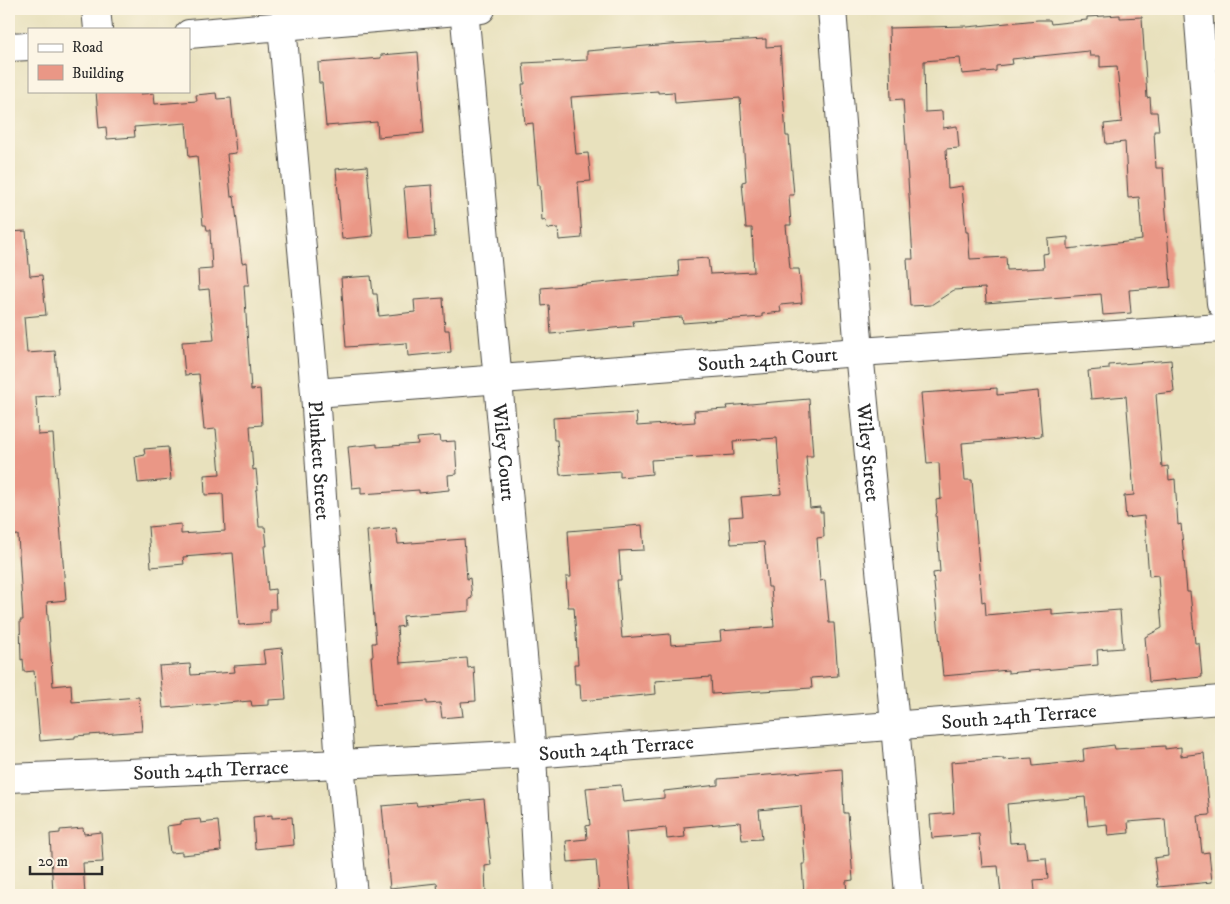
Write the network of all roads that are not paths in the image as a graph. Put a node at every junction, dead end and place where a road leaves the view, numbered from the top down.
1 (96, 9) edge
2 (470, 9) edge
3 (832, 9) edge
4 (1198, 9) edge
5 (282, 26) junction
6 (98, 28) edge
7 (190, 34) edge
8 (28, 46) edge
9 (9, 47) edge
10 (1221, 303) edge
11 (1221, 328) edge
12 (858, 352) junction
13 (498, 380) junction
14 (315, 393) junction
15 (1221, 700) edge
16 (895, 724) junction
17 (532, 754) junction
18 (340, 764) junction
19 (9, 778) edge
20 (353, 895) edge
21 (539, 895) edge
22 (909, 895) edge

1 - 6 street
2 - 5 street
2 - 13 street, Wiley Court
3 - 12 street, Wiley Street
4 - 10 street
5 - 7 street
5 - 14 street, Plunkett Street
8 - 9 street
11 - 12 street, South 24th Court
12 - 13 street, South 24th Court
12 - 16 street, Wiley Street
13 - 14 street, South 24th Court
13 - 17 street, Wiley Court
14 - 18 street, Plunkett Street
15 - 16 street, South 24th Terrace
16 - 17 street, South 24th Terrace
16 - 22 street, Wiley Street
17 - 18 street, South 24th Terrace
17 - 21 street, Wiley Court
18 - 19 street, South 24th Terrace
18 - 20 street, Plunkett Street

